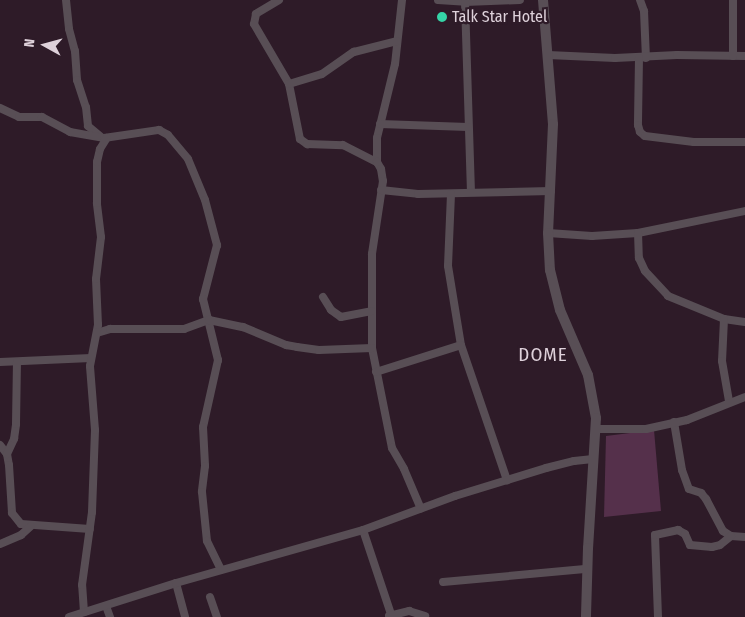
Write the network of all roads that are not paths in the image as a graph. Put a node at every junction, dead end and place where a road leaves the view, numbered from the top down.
1 (66, 0) edge
2 (279, 0) edge
3 (402, 0) edge
4 (438, 0) edge
5 (520, 0) edge
6 (543, 0) edge
7 (640, 0) edge
8 (733, 0) edge
9 (465, 2) junction
10 (397, 41) junction
11 (548, 55) junction
12 (733, 56) junction
13 (745, 56) edge
14 (643, 58) junction
15 (289, 84) junction
16 (0, 108) edge
17 (380, 124) junction
18 (468, 127) junction
19 (105, 138) junction
20 (745, 142) edge
21 (377, 162) junction
22 (381, 190) junction
23 (551, 191) junction
24 (471, 192) junction
25 (451, 194) junction
26 (745, 211) edge
27 (548, 233) junction
28 (638, 233) junction
29 (323, 297) dead end
30 (371, 311) junction
31 (724, 319) junction
32 (209, 320) junction
33 (745, 322) edge
34 (97, 333) junction
35 (461, 345) junction
36 (372, 348) junction
37 (91, 358) junction
38 (0, 362) edge
39 (17, 362) junction
40 (376, 372) junction
41 (745, 396) edge
42 (729, 401) junction
43 (674, 422) junction
44 (596, 428) junction
45 (0, 445) edge
46 (7, 454) junction
47 (594, 459) junction
48 (507, 480) junction
49 (421, 509) junction
50 (31, 526) junction
51 (90, 529) junction
52 (362, 530) junction
53 (730, 536) junction
54 (745, 537) edge
55 (0, 544) edge
56 (221, 570) junction
57 (587, 570) junction
58 (443, 582) dead end
59 (176, 583) junction
60 (210, 597) dead end
61 (106, 606) junction
62 (84, 612) junction
63 (390, 616) edge
64 (425, 616) edge
65 (69, 617) edge
66 (110, 617) edge
67 (185, 617) edge
68 (217, 617) edge
69 (586, 617) edge
70 (658, 617) edge

1 - 19 street
2 - 15 street
3 - 10 street
4 - 9 street
5 - 9 street
6 - 11 street
7 - 14 street
8 - 12 street
9 - 18 street
10 - 15 street
10 - 17 street
11 - 14 street
11 - 23 street
12 - 13 street
12 - 14 street
14 - 20 street
15 - 21 street
16 - 19 street
17 - 18 street
17 - 21 street
18 - 24 street
19 - 32 street
19 - 34 street
21 - 22 street
22 - 25 street
22 - 30 street
23 - 24 street
23 - 27 street
24 - 25 street
25 - 35 street
26 - 28 street
27 - 28 street
27 - 44 street
28 - 31 street
29 - 30 street
30 - 36 street
31 - 33 street
31 - 42 street
32 - 34 street
32 - 36 street
32 - 56 street
34 - 37 street
35 - 40 street
35 - 48 street
36 - 40 street
37 - 39 street
37 - 51 street
38 - 39 street
39 - 46 street
40 - 49 street
41 - 42 street
42 - 43 street
43 - 44 street
43 - 53 street
44 - 47 street
45 - 46 street
46 - 50 street
47 - 48 street
47 - 57 street
48 - 49 street
49 - 52 street
50 - 51 street
50 - 55 street
51 - 62 street
52 - 56 street
52 - 63 street
53 - 54 street
53 - 70 street
56 - 59 street
57 - 58 street
57 - 69 street
59 - 61 street
59 - 67 street
60 - 68 street
61 - 62 street
61 - 66 street
62 - 65 street
63 - 64 street

